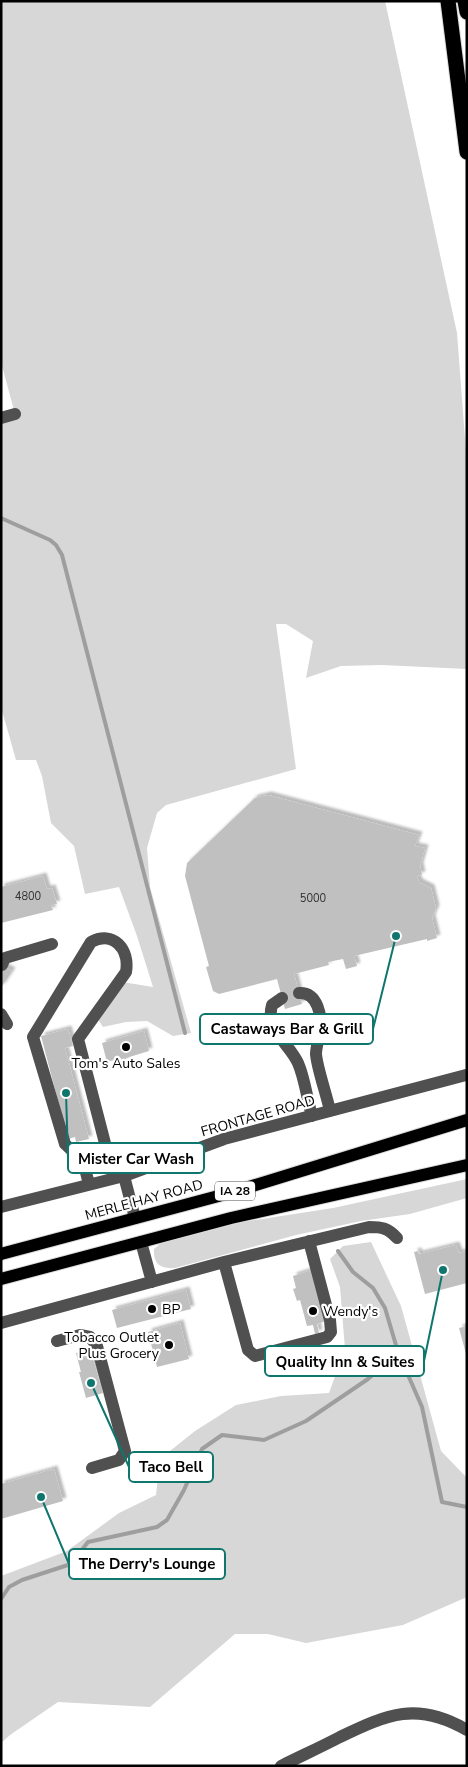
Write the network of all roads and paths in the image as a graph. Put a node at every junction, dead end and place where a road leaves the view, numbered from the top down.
1 (448, 1) edge
2 (465, 1) edge
3 (467, 12) edge
4 (467, 152) edge
5 (15, 414) dead end
6 (1, 418) edge
7 (52, 944) dead end
8 (2, 965) edge
9 (299, 993) dead end
10 (282, 998) dead end
11 (466, 1075) edge
12 (330, 1111) junction
13 (312, 1116) junction
14 (467, 1120) edge
15 (467, 1165) edge
16 (119, 1177) junction
17 (89, 1184) junction
18 (1, 1207) edge
19 (135, 1218) junction
20 (397, 1238) dead end
21 (309, 1241) junction
22 (141, 1242) junction
23 (1, 1254) edge
24 (224, 1262) junction
25 (1, 1279) edge
26 (152, 1282) junction
27 (1, 1323) edge
28 (57, 1341) dead end
29 (92, 1468) dead end
30 (467, 1730) edge
31 (281, 1766) edge

1 - 4 highway
2 - 3 highway
5 - 6 street
7 - 8 street
9 - 12 street
10 - 13 street
11 - 12 street, FRONTAGE ROAD
12 - 13 street, FRONTAGE ROAD
13 - 16 street, FRONTAGE ROAD
14 - 19 main road, MERLE HAY ROAD / IA 28
15 - 22 main road, IA 28
16 - 17 street, FRONTAGE ROAD
16 - 17 street
16 - 19 street
17 - 18 street, FRONTAGE ROAD
19 - 23 main road, MERLE HAY ROAD / IA 28
20 - 21 street
21 - 24 street
21 - 24 street
22 - 25 main road, IA 28
22 - 26 street
24 - 26 street
26 - 27 street
28 - 29 street
30 - 31 street

